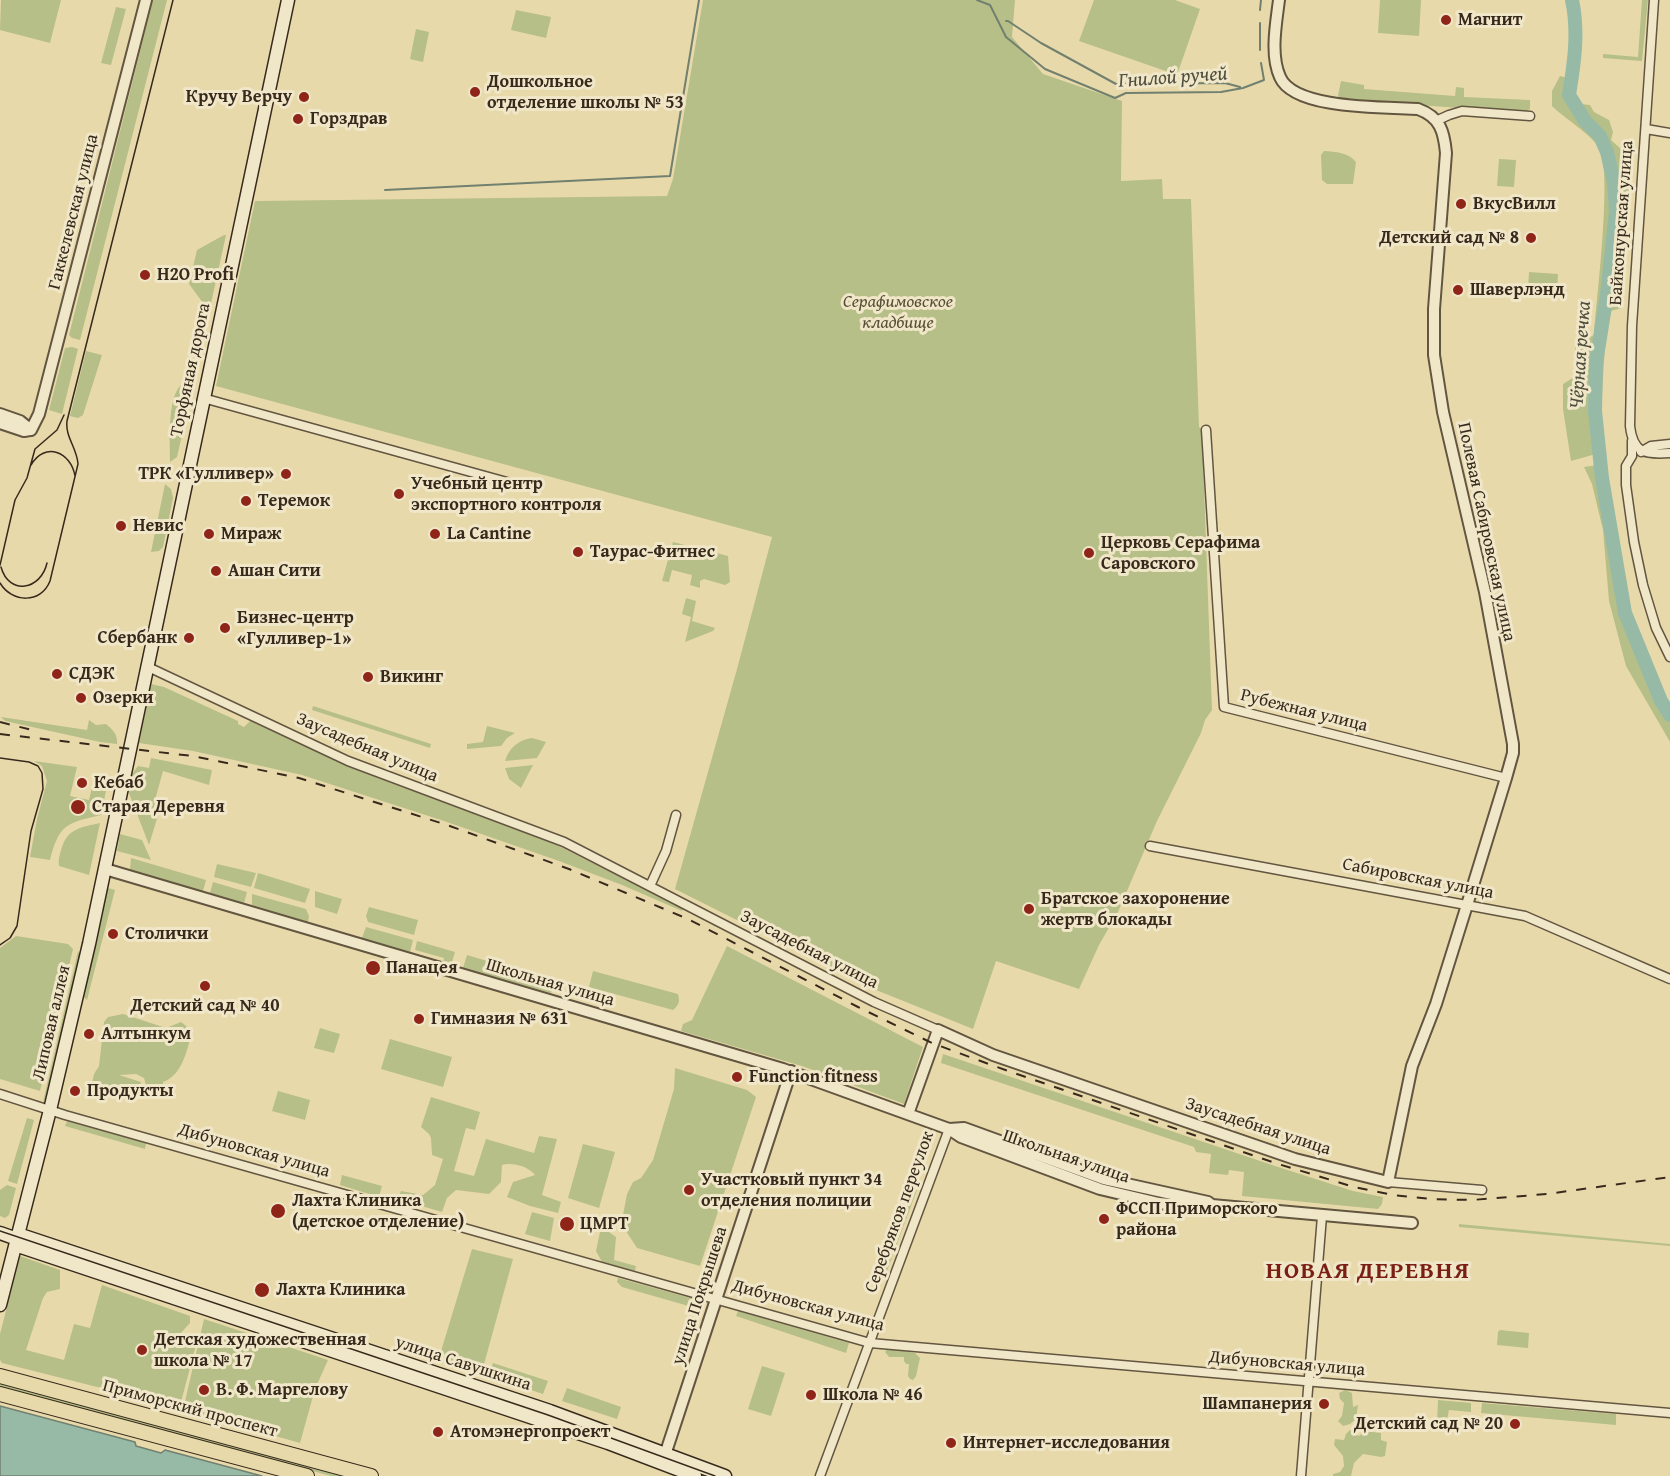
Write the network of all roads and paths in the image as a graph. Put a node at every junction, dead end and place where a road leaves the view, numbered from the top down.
1 (146, 0) edge
2 (288, 0) edge
3 (1279, 0) edge
4 (1654, 0) edge
5 (1530, 116) dead end
6 (1438, 120) junction
7 (1646, 129) junction
8 (1670, 133) edge
9 (203, 398) junction
10 (0, 414) edge
11 (0, 423) edge
12 (31, 430) junction
13 (1206, 430) dead end
14 (1670, 444) edge
15 (1637, 446) junction
16 (1670, 453) edge
17 (1632, 456) junction
18 (507, 482) dead end
19 (1670, 657) edge
20 (146, 666) junction
21 (129, 748) joint
22 (1506, 778) junction
23 (676, 815) dead end
24 (1150, 846) dead end
25 (105, 869) junction
26 (650, 886) junction
27 (1467, 905) junction
28 (1670, 979) edge
29 (938, 1030) junction
30 (791, 1071) junction
31 (0, 1094) edge
32 (50, 1110) junction
33 (908, 1114) junction
34 (949, 1129) junction
35 (1388, 1182) junction
36 (1482, 1190) dead end
37 (1322, 1216) junction
38 (1412, 1224) dead end
39 (0, 1233) edge
40 (17, 1239) junction
41 (716, 1300) junction
42 (0, 1305) edge
43 (870, 1343) junction
44 (0, 1376) edge
45 (1308, 1382) junction
46 (0, 1394) edge
47 (1670, 1413) edge
48 (664, 1458) junction
49 (307, 1476) edge
50 (371, 1476) edge
51 (695, 1476) edge
52 (725, 1476) edge
53 (820, 1476) edge
54 (1301, 1476) edge

1 - 12 street, Гаккелевская улица
2 - 9 main road, Торфяная дорога
3 - 6 street
4 - 7 street, Байконурская улица
5 - 6 street
6 - 22 street, Полевая Сабировская улица
7 - 8 street
7 - 15 street, Байконурская улица
9 - 18 street
9 - 20 main road, Торфяная дорога
10 - 12 street
11 - 12 street
13 - 22 street, Рубежная улица
14 - 15 street
15 - 16 street
15 - 17 street, Байконурская улица
15 - 17 street
17 - 19 street, Байконурская улица
20 - 21 main road, Торфяная дорога
20 - 26 street, Заусадебная улица
21 - 25 main road, Липовая аллея
22 - 27 street, Полевая Сабировская улица
23 - 26 street
24 - 27 street, Сабировская улица
25 - 30 street, Школьная улица
25 - 32 main road, Липовая аллея
26 - 29 street, Заусадебная улица
27 - 28 street, Сабировская улица
27 - 35 street, Полевая Сабировская улица
29 - 33 street
29 - 35 street, Заусадебная улица
30 - 33 street, Школьная улица
30 - 41 street, улица Покрышева
31 - 32 street, Дибуновская улица
32 - 40 main road, Липовая аллея
32 - 41 street, Дибуновская улица
33 - 34 street, Школьная улица
34 - 37 street, Школьная улица
34 - 43 street, Серебряков переулок
35 - 36 street, Заусадебная улица
37 - 38 street, Школьная улица
37 - 45 street
39 - 40 main road, улица Савушкина
40 - 42 main road, Липовая аллея
40 - 48 main road, улица Савушкина
41 - 43 street, Дибуновская улица
41 - 48 street, улица Покрышева
43 - 45 street, Дибуновская улица
43 - 53 street, Серебряков переулок
44 - 50 main road, Приморский проспект
45 - 47 street, Дибуновская улица
45 - 54 street
46 - 49 main road, Приморский проспект
48 - 51 main road, улица Савушкина
48 - 52 main road, улица Савушкина

